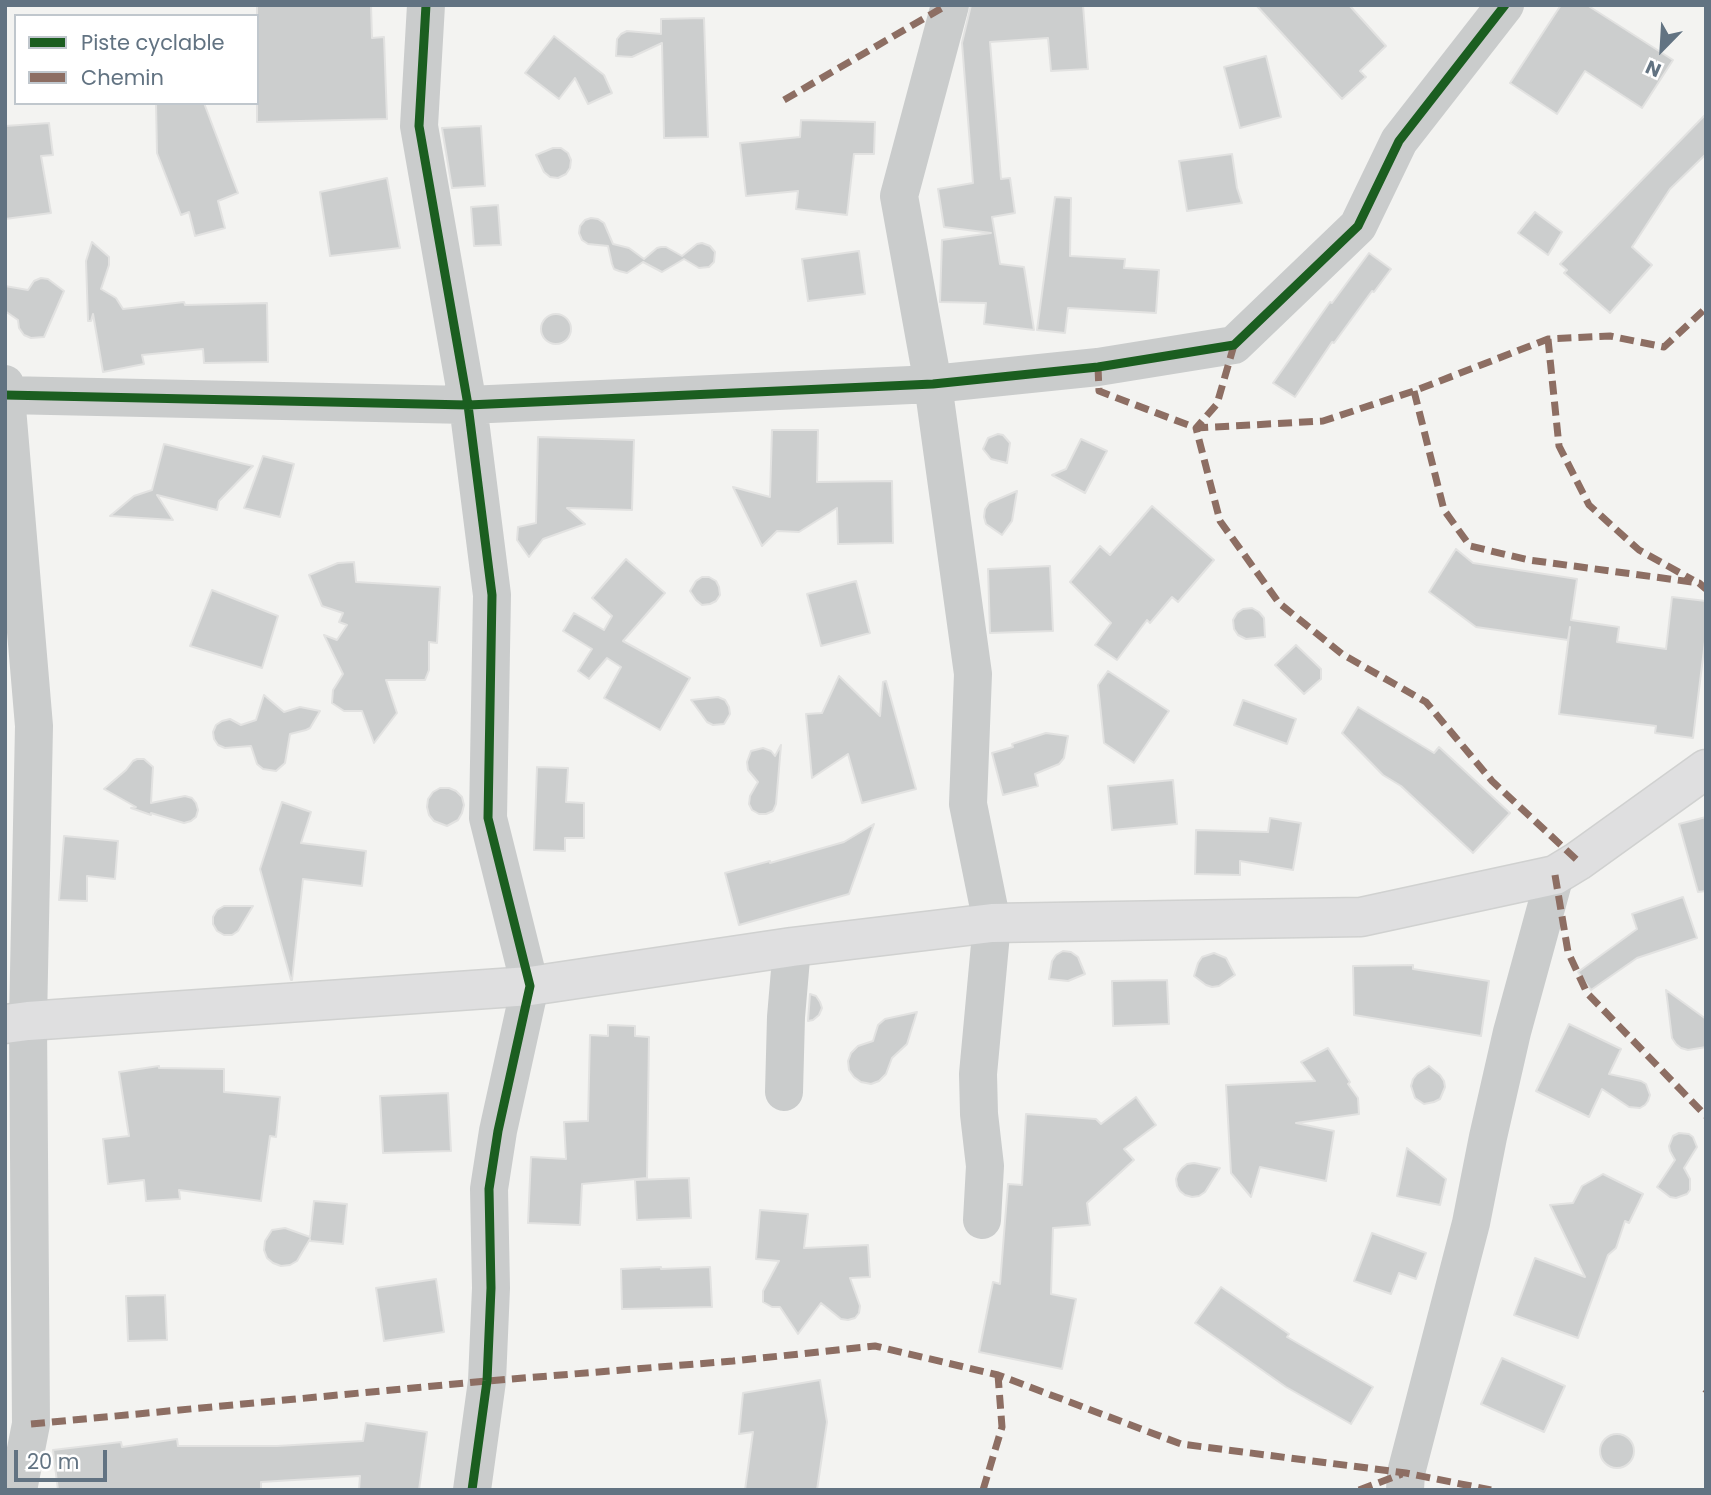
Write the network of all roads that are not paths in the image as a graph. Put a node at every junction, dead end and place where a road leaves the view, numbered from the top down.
1 (426, 5) edge
2 (950, 5) edge
3 (1505, 5) edge
4 (933, 384) junction
5 (6, 391) edge
6 (468, 405) junction
7 (1706, 769) edge
8 (1555, 875) junction
9 (992, 923) junction
10 (792, 947) junction
11 (530, 986) junction
12 (17, 1022) edge
13 (784, 1092) dead end
14 (982, 1220) dead end
15 (18, 1305) edge
16 (18, 1490) edge
17 (472, 1490) edge
18 (1405, 1490) edge

1 - 6 street
2 - 4 street
3 - 4 street
4 - 6 street
4 - 9 street
5 - 6 street
5 - 12 street
6 - 11 street
7 - 8 main road
8 - 9 main road
8 - 18 street
9 - 10 main road
9 - 14 street
10 - 11 main road
10 - 13 street
11 - 12 main road
11 - 17 street
12 - 15 street
15 - 16 street

